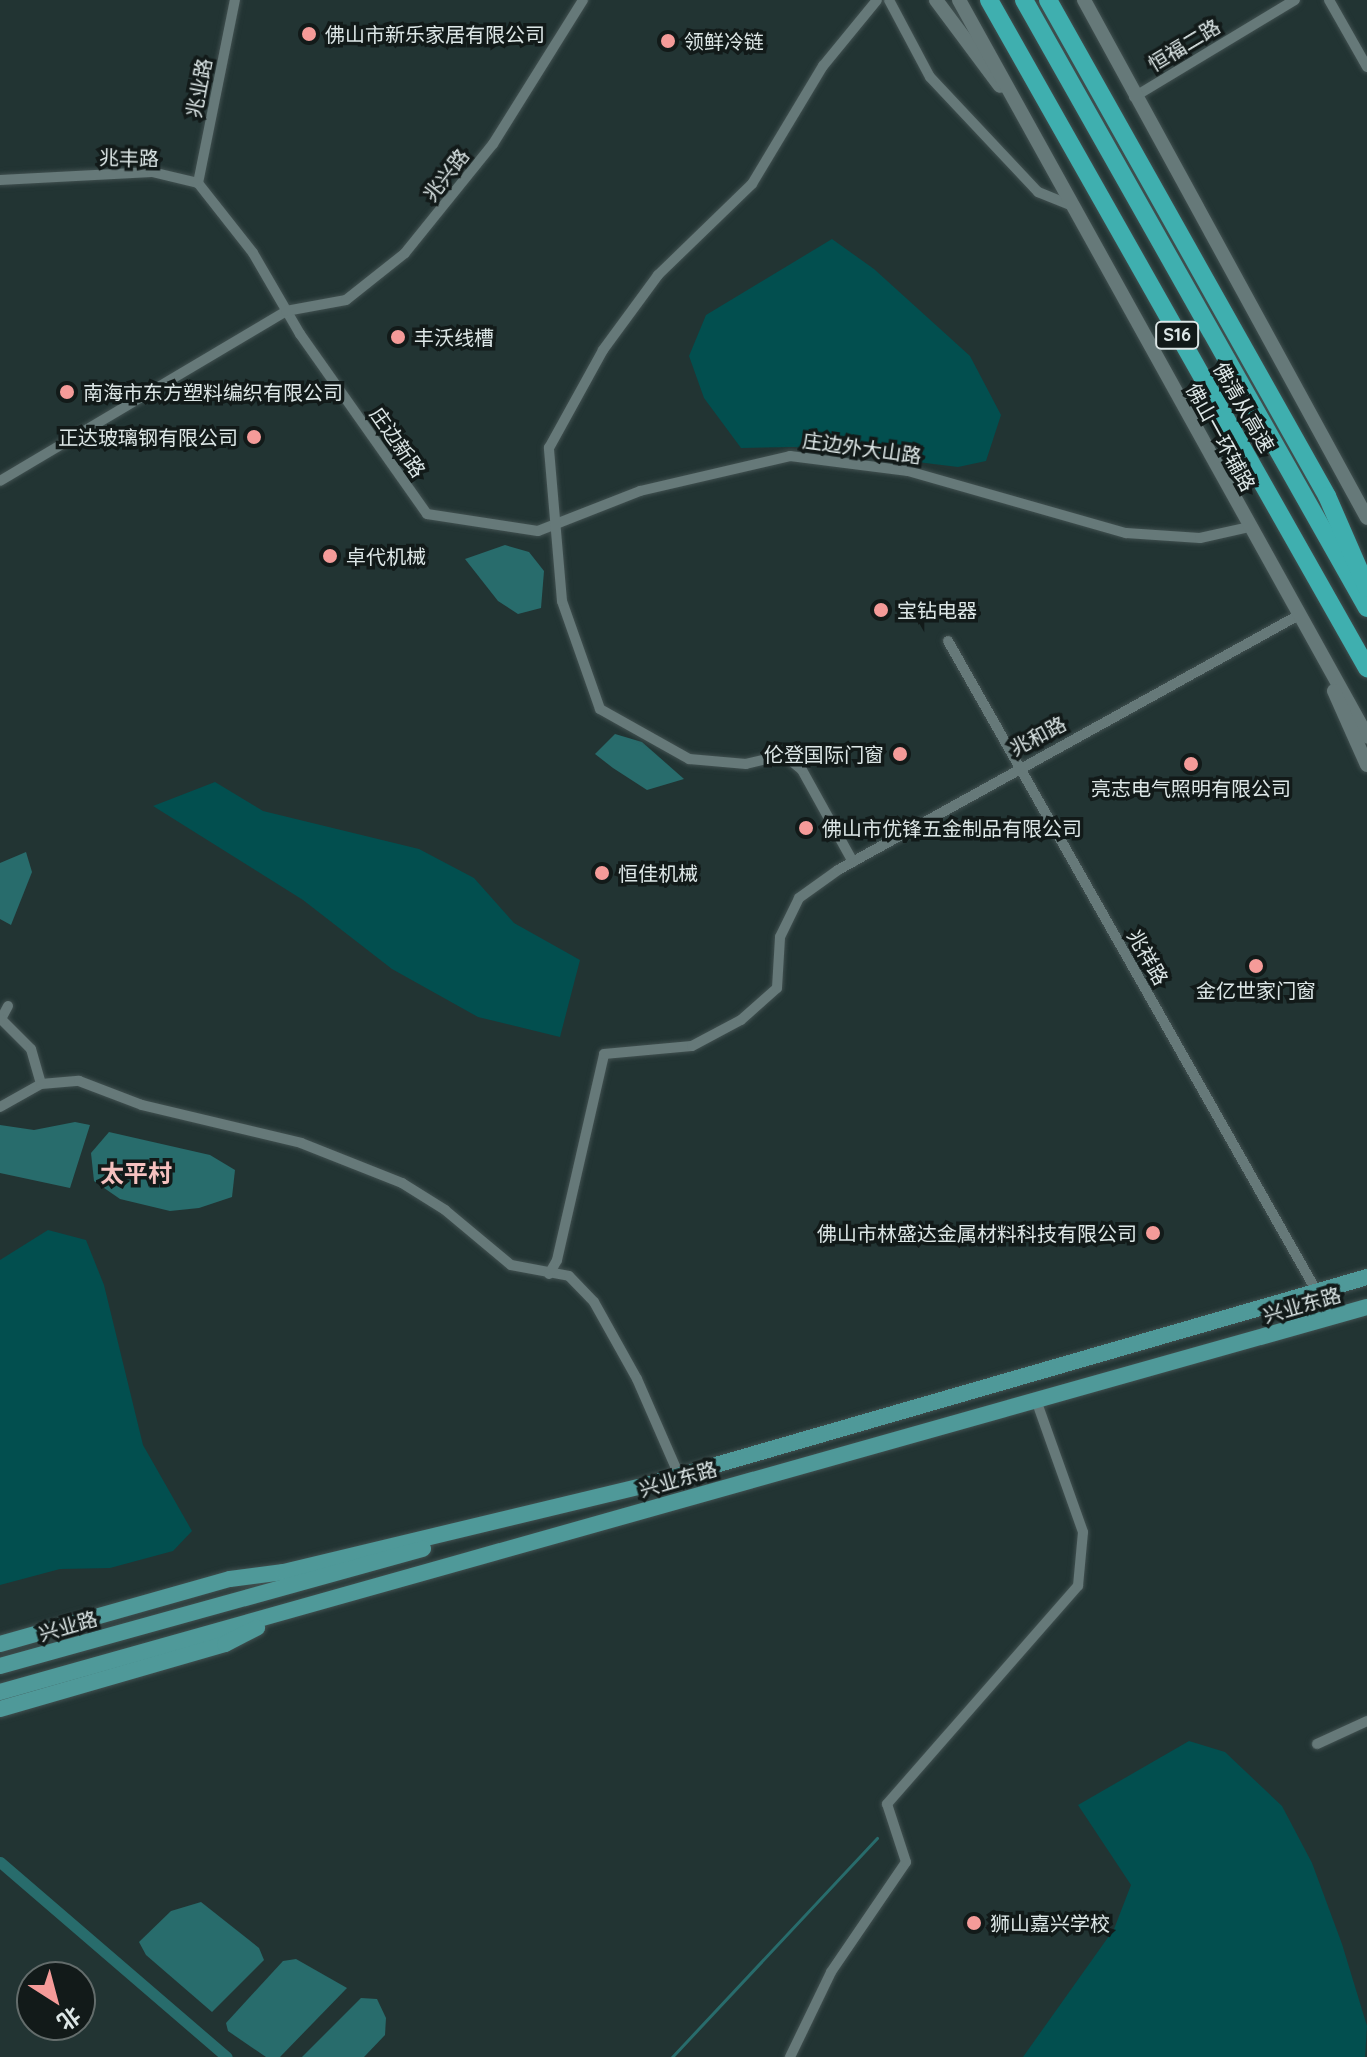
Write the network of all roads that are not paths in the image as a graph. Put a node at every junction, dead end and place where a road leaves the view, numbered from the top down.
1 (235, 0) edge
2 (583, 0) edge
3 (877, 0) edge
4 (889, 0) edge
5 (936, 0) edge
6 (959, 0) edge
7 (989, 0) edge
8 (1024, 0) edge
9 (1048, 0) edge
10 (1295, 0) edge
11 (1329, 0) edge
12 (1085, 2) edge
13 (1367, 67) edge
14 (1134, 97) junction
15 (1036, 140) junction
16 (0, 180) edge
17 (198, 183) junction
18 (1070, 205) junction
19 (286, 311) junction
20 (0, 481) edge
21 (427, 514) joint
22 (1367, 518) edge
23 (553, 525) junction
24 (1249, 527) junction
25 (1367, 589) edge
26 (1367, 608) edge
27 (1299, 615) junction
28 (948, 641) dead end
29 (1327, 668) junction
30 (1367, 668) edge
31 (1367, 736) edge
32 (1367, 765) edge
33 (1019, 766) junction
34 (853, 862) junction
35 (8, 1006) dead end
36 (41, 1084) junction
37 (0, 1107) edge
38 (549, 1274) junction
39 (1367, 1277) edge
40 (1317, 1292) junction
41 (1367, 1307) edge
42 (1037, 1403) junction
43 (679, 1475) junction
44 (643, 1486) junction
45 (286, 1613) junction
46 (0, 1644) edge
47 (0, 1666) edge
48 (0, 1692) edge
49 (0, 1709) edge
50 (1367, 1721) edge
51 (1317, 1744) dead end
52 (790, 2057) edge

1 - 17 street, 兆业路
2 - 19 street, 兆兴路
3 - 23 street
4 - 18 street
5 - 15 main road
6 - 15 main road
7 - 30 highway, 佛清从高速 / S16
8 - 26 highway, 佛清从高速 / S16
9 - 25 highway
10 - 14 street, 恒福二路
11 - 13 street
12 - 14 main road
14 - 22 main road
15 - 18 main road, 佛山一环辅路
16 - 17 street, 兆丰路
17 - 19 street
18 - 24 main road, 佛山一环辅路
19 - 20 street
19 - 21 street, 庄边新路
21 - 23 street, 庄边外大山路
23 - 24 street, 庄边外大山路
23 - 34 street
24 - 27 main road, 佛山一环辅路
27 - 29 main road, 佛山一环辅路
27 - 33 street, 兆和路
28 - 33 street, 兆祥路
29 - 31 main road, 佛山一环辅路
29 - 32 main road, 佛山一环辅路
33 - 34 street, 兆和路
33 - 40 street, 兆祥路
34 - 38 street, 兆和路
35 - 36 street
36 - 37 street
36 - 38 street
38 - 43 street
39 - 40 main road, 兴业东路
40 - 43 main road, 兴业东路
41 - 42 main road, 兴业东路
42 - 45 main road, 兴业东路
42 - 52 street
43 - 44 main road, 兴业东路
44 - 46 main road, 兴业东路
44 - 47 main road, 兴业路
45 - 48 main road, 兴业东路
45 - 49 main road
50 - 51 street

